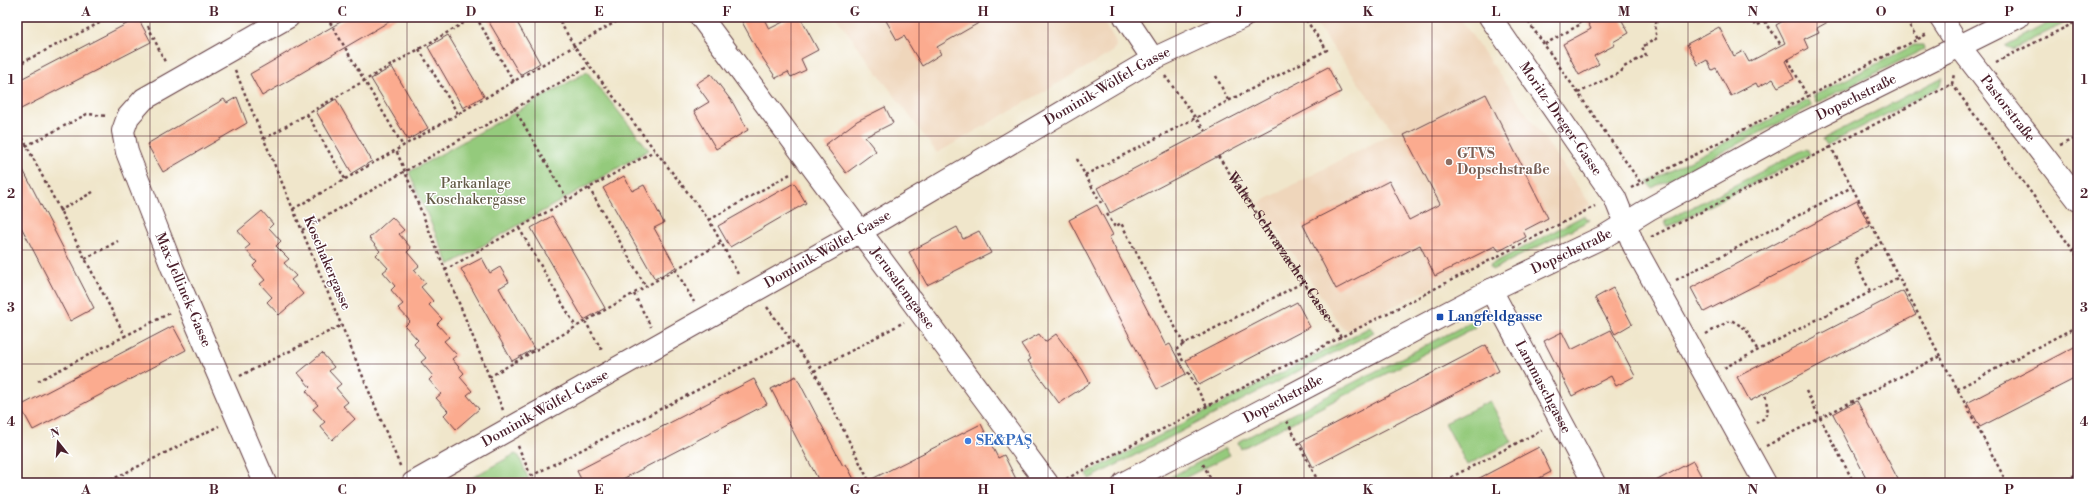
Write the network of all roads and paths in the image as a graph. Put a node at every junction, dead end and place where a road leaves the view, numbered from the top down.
1 (111, 17) edge
2 (288, 17) edge
3 (327, 17) edge
4 (475, 17) edge
5 (557, 17) edge
6 (624, 17) edge
7 (701, 17) edge
8 (1125, 17) edge
9 (1243, 17) edge
10 (1304, 17) edge
11 (1490, 17) edge
12 (1525, 17) edge
13 (1578, 17) edge
14 (1657, 17) edge
15 (1752, 17) edge
16 (1773, 17) edge
17 (1904, 17) edge
18 (1940, 17) edge
19 (2018, 17) edge
20 (1765, 21) junction
21 (2078, 21) edge
22 (148, 26) dead end
23 (1544, 44) junction
24 (1781, 45) dead end
25 (1959, 46) junction
26 (575, 47) junction
27 (419, 49) junction
28 (227, 51) junction
29 (1153, 59) junction
30 (1788, 59) dead end
31 (17, 65) edge
32 (589, 66) junction
33 (1979, 71) junction
34 (1216, 76) dead end
35 (364, 81) junction
36 (174, 82) junction
37 (514, 82) junction
38 (1952, 84) junction
39 (1578, 93) junction
40 (1807, 96) junction
41 (1228, 100) junction
42 (514, 108) junction
43 (307, 114) junction
44 (458, 114) junction
45 (128, 117) junction
46 (1195, 117) junction
47 (17, 127) edge
48 (1205, 131) dead end
49 (264, 139) junction
50 (26, 146) junction
51 (403, 146) junction
52 (1831, 146) junction
53 (396, 150) junction
54 (654, 151) junction
55 (1218, 156) dead end
56 (1078, 159) dead end
57 (810, 163) junction
58 (404, 171) junction
59 (1085, 175) junction
60 (345, 179) junction
61 (1640, 182) junction
62 (1852, 187) junction
63 (589, 188) junction
64 (92, 192) dead end
65 (1615, 198) junction
66 (568, 200) junction
67 (2078, 200) edge
68 (1101, 203) dead end
69 (293, 209) junction
70 (59, 211) junction
71 (1107, 214) dead end
72 (709, 220) junction
73 (1625, 224) junction
74 (519, 228) junction
75 (302, 230) junction
76 (861, 231) junction
77 (118, 242) dead end
78 (1881, 242) junction
79 (721, 243) junction
80 (1634, 246) junction
81 (2078, 257) edge
82 (85, 259) junction
83 (446, 270) junction
84 (675, 270) junction
85 (1899, 277) junction
86 (1304, 282) junction
87 (646, 286) junction
88 (1658, 289) junction
89 (1491, 290) junction
90 (752, 292) junction
91 (1870, 292) junction
92 (634, 294) junction
93 (188, 303) junction
94 (921, 313) junction
95 (704, 320) junction
96 (585, 321) junction
97 (342, 325) junction
98 (2078, 326) edge
99 (576, 327) junction
100 (125, 336) junction
101 (1341, 337) junction
102 (792, 341) junction
103 (661, 344) junction
104 (1184, 344) junction
105 (1688, 344) junction
106 (1758, 350) junction
107 (1940, 356) junction
108 (1183, 361) dead end
109 (613, 370) junction
110 (814, 371) junction
111 (1188, 372) dead end
112 (489, 376) junction
113 (1707, 377) junction
114 (38, 381) dead end
115 (224, 385) junction
116 (1957, 389) junction
117 (1806, 391) dead end
118 (1765, 393) dead end
119 (1277, 403) junction
120 (1207, 407) junction
121 (238, 417) junction
122 (1820, 418) junction
123 (1560, 420) junction
124 (510, 428) junction
125 (1738, 433) junction
126 (1750, 455) junction
127 (2078, 473) edge
128 (407, 476) edge
129 (531, 476) junction
130 (1056, 481) edge
131 (105, 483) edge
132 (265, 483) edge
133 (534, 483) edge
134 (870, 483) edge
135 (1124, 483) edge
136 (1319, 483) edge
137 (1440, 483) edge
138 (1594, 483) edge
139 (1765, 483) edge
140 (1854, 483) edge
141 (2006, 483) edge
142 (2062, 483) edge

1 - 31 path
2 - 28 street, Max-Jellinek-Gasse
3 - 35 path
4 - 27 path
4 - 37 path
5 - 26 path
6 - 26 path
7 - 57 street, Jerusalemgasse
8 - 29 street
9 - 29 street, Dominik-Wölfel-Gasse
10 - 41 path
11 - 65 street, Moritz-Dreger-Gasse
12 - 23 path
13 - 23 path
14 - 39 path
15 - 20 path
16 - 20 path
17 - 40 path
18 - 25 street, Pastorstraße
19 - 25 street, Dopschstraße
20 - 24 path
21 - 33 path
22 - 36 path
23 - 39 path
25 - 33 street, Pastorstraße
25 - 38 path
25 - 73 street, Dopschstraße
26 - 32 path
26 - 37 path
27 - 35 path
27 - 44 path
28 - 36 street, Max-Jellinek-Gasse
28 - 49 path, Koschakergasse
29 - 46 path
29 - 76 street, Dominik-Wölfel-Gasse
30 - 40 path
32 - 42 path
32 - 54 path
33 - 67 street, Pastorstraße
34 - 41 path
35 - 43 path
35 - 51 path
36 - 45 street, Max-Jellinek-Gasse
37 - 44 path
38 - 52 path
38 - 81 path
39 - 61 path
40 - 61 path
41 - 46 path
42 - 58 path
42 - 66 path
43 - 49 path
43 - 60 path
44 - 51 path
45 - 50 path
45 - 93 street, Max-Jellinek-Gasse
46 - 48 path
46 - 59 path
47 - 50 path
49 - 69 path, Koschakergasse
50 - 70 path
51 - 53 path
52 - 62 path
52 - 80 path
53 - 58 path
53 - 60 path
54 - 63 path
54 - 72 path
55 - 86 path, Walter-Schwarzacher-Gasse
56 - 59 path
57 - 72 path
57 - 76 street, Jerusalemgasse
58 - 75 path
58 - 83 path
59 - 68 path
60 - 69 path
61 - 65 path
62 - 78 path
62 - 88 path
63 - 66 path
63 - 87 path
64 - 70 path
65 - 73 street, Moritz-Dreger-Gasse
65 - 101 path
66 - 74 path
69 - 75 path, Koschakergasse
70 - 82 path
71 - 104 path
72 - 79 path
73 - 80 street
73 - 89 street, Dopschstraße
74 - 83 path
74 - 99 path
75 - 97 path, Koschakergasse
76 - 90 street, Dominik-Wölfel-Gasse
76 - 94 street, Jerusalemgasse
77 - 82 path
78 - 85 path
78 - 91 path
79 - 84 path
79 - 90 path
80 - 88 street
82 - 100 path
83 - 112 path
84 - 87 path
84 - 95 path
85 - 91 path
85 - 107 path
86 - 101 path, Walter-Schwarzacher-Gasse
86 - 104 path
87 - 92 path
88 - 105 street
89 - 119 street, Dopschstraße
89 - 123 street, Lammaschgasse
90 - 95 street, Dominik-Wölfel-Gasse
90 - 102 path
91 - 106 path
92 - 96 path
92 - 103 path
93 - 100 path
93 - 115 street, Max-Jellinek-Gasse
94 - 110 path
94 - 130 street, Jerusalemgasse
95 - 103 street, Dominik-Wölfel-Gasse
96 - 99 path
96 - 109 path
97 - 115 path
97 - 128 path, Koschakergasse
98 - 116 path
99 - 112 path
100 - 114 path
101 - 120 path
102 - 110 path
102 - 129 path
103 - 109 street, Dominik-Wölfel-Gasse
104 - 108 path
105 - 106 path
105 - 113 street
106 - 113 path
107 - 116 path
107 - 122 path
109 - 124 street, Dominik-Wölfel-Gasse
110 - 134 path
111 - 120 path
112 - 124 path
113 - 125 street
115 - 121 street, Max-Jellinek-Gasse
116 - 141 path
117 - 122 path
118 - 125 path
119 - 135 street, Dopschstraße
119 - 136 path
120 - 130 path
121 - 131 path
121 - 132 street, Max-Jellinek-Gasse
122 - 126 path
122 - 140 path
123 - 137 path
123 - 138 street, Lammaschgasse
124 - 128 street, Dominik-Wölfel-Gasse
124 - 129 path
125 - 126 street
126 - 139 street
127 - 142 path
129 - 133 path

